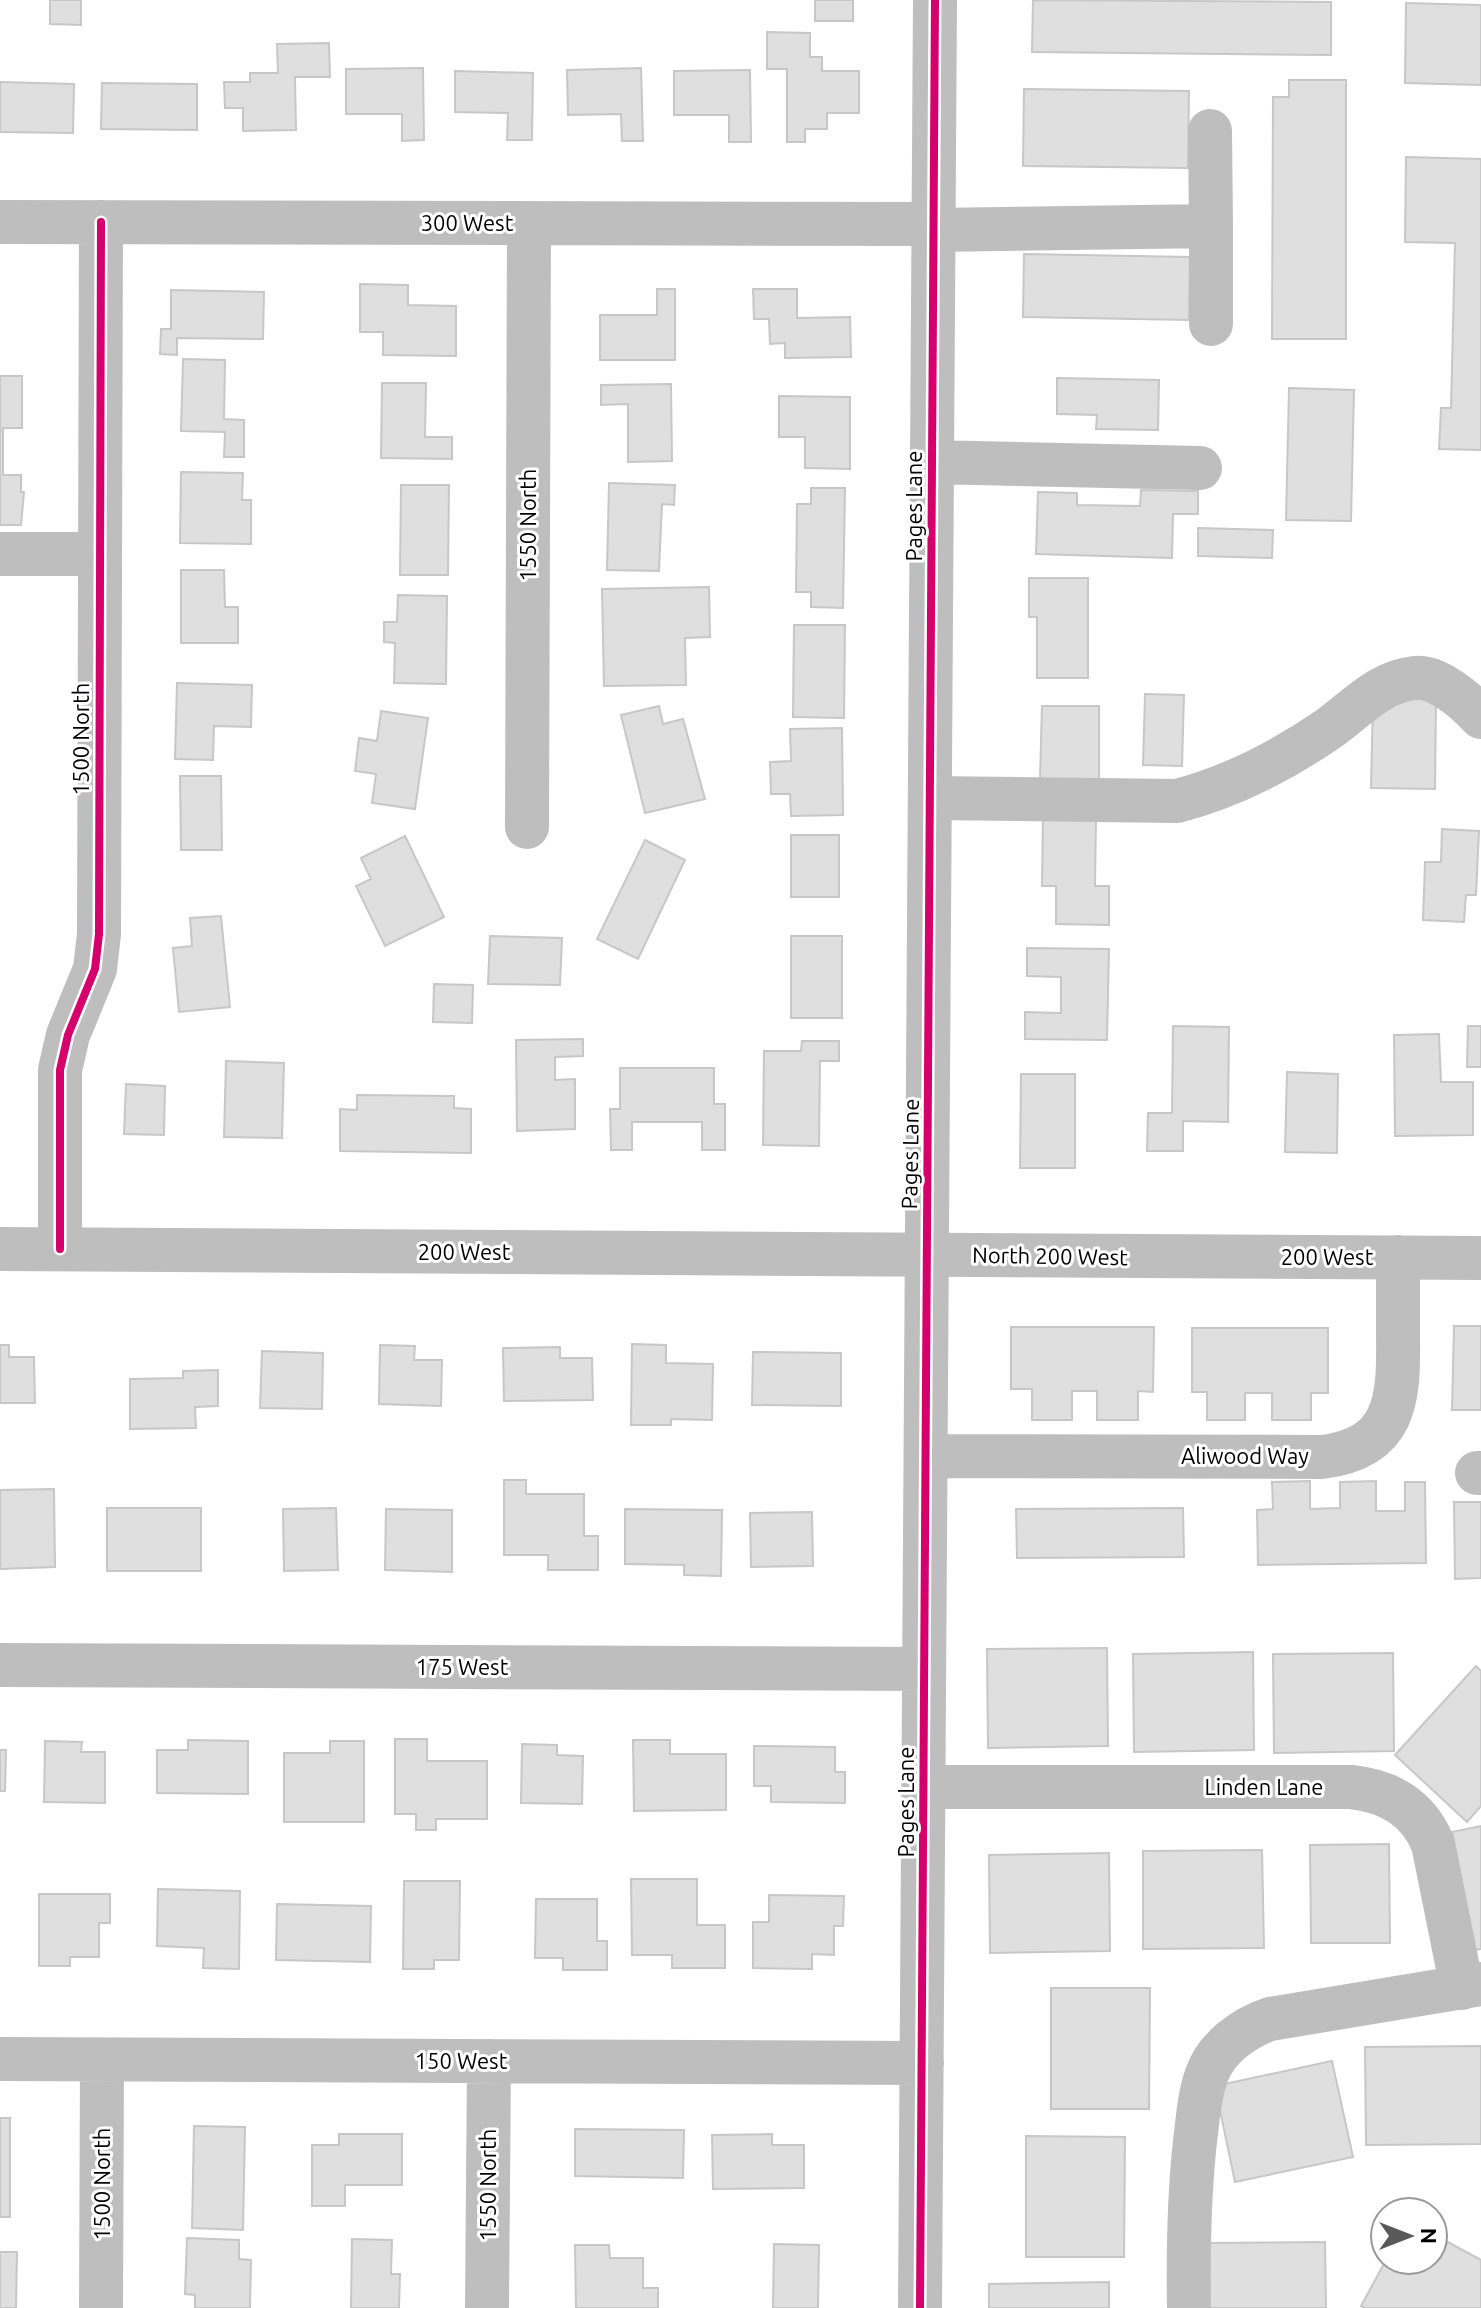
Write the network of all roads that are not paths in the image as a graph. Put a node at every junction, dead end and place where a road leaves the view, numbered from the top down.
1 (935, 0) edge
2 (1210, 131) dead end
3 (0, 222) edge
4 (101, 222) junction
5 (529, 223) junction
6 (1211, 226) junction
7 (934, 227) junction
8 (1211, 324) dead end
9 (932, 462) junction
10 (1200, 468) dead end
11 (0, 554) edge
12 (100, 554) junction
13 (1481, 717) edge
14 (930, 798) junction
15 (527, 827) dead end
16 (0, 1249) edge
17 (60, 1249) junction
18 (927, 1254) junction
19 (1173, 1257) joint
20 (1398, 1257) junction
21 (1481, 1258) edge
22 (926, 1456) junction
23 (0, 1665) edge
24 (924, 1669) junction
25 (924, 1787) junction
26 (1472, 1986) edge
27 (0, 2059) edge
28 (102, 2060) junction
29 (489, 2061) junction
30 (922, 2063) junction
31 (101, 2308) edge
32 (487, 2308) edge
33 (920, 2308) edge
34 (1189, 2308) edge

1 - 7 street, Pages Lane
2 - 6 street
3 - 4 street, 300 West
4 - 5 street, 300 West
4 - 12 street, 1500 North
5 - 7 street, 300 West
5 - 15 street, 1550 North
6 - 7 street, 300 West
6 - 8 street
7 - 9 street, Pages Lane
9 - 10 street
9 - 14 street, Pages Lane
11 - 12 street
12 - 17 street, 1500 North
13 - 14 street
14 - 18 street, Pages Lane
16 - 17 street, 200 West
17 - 18 street, 200 West
18 - 19 street, North 200 West
18 - 22 street, Pages Lane
19 - 20 street, 200 West
20 - 21 street, 200 West
20 - 22 street, Aliwood Way
22 - 24 street, Pages Lane
23 - 24 street, 175 West
24 - 25 street, Pages Lane
25 - 26 street, Linden Lane
25 - 30 street, Pages Lane
26 - 34 street
27 - 28 street, 150 West
28 - 29 street, 150 West
28 - 31 street, 1500 North
29 - 30 street, 150 West
29 - 32 street, 1550 North
30 - 33 street, Pages Lane

